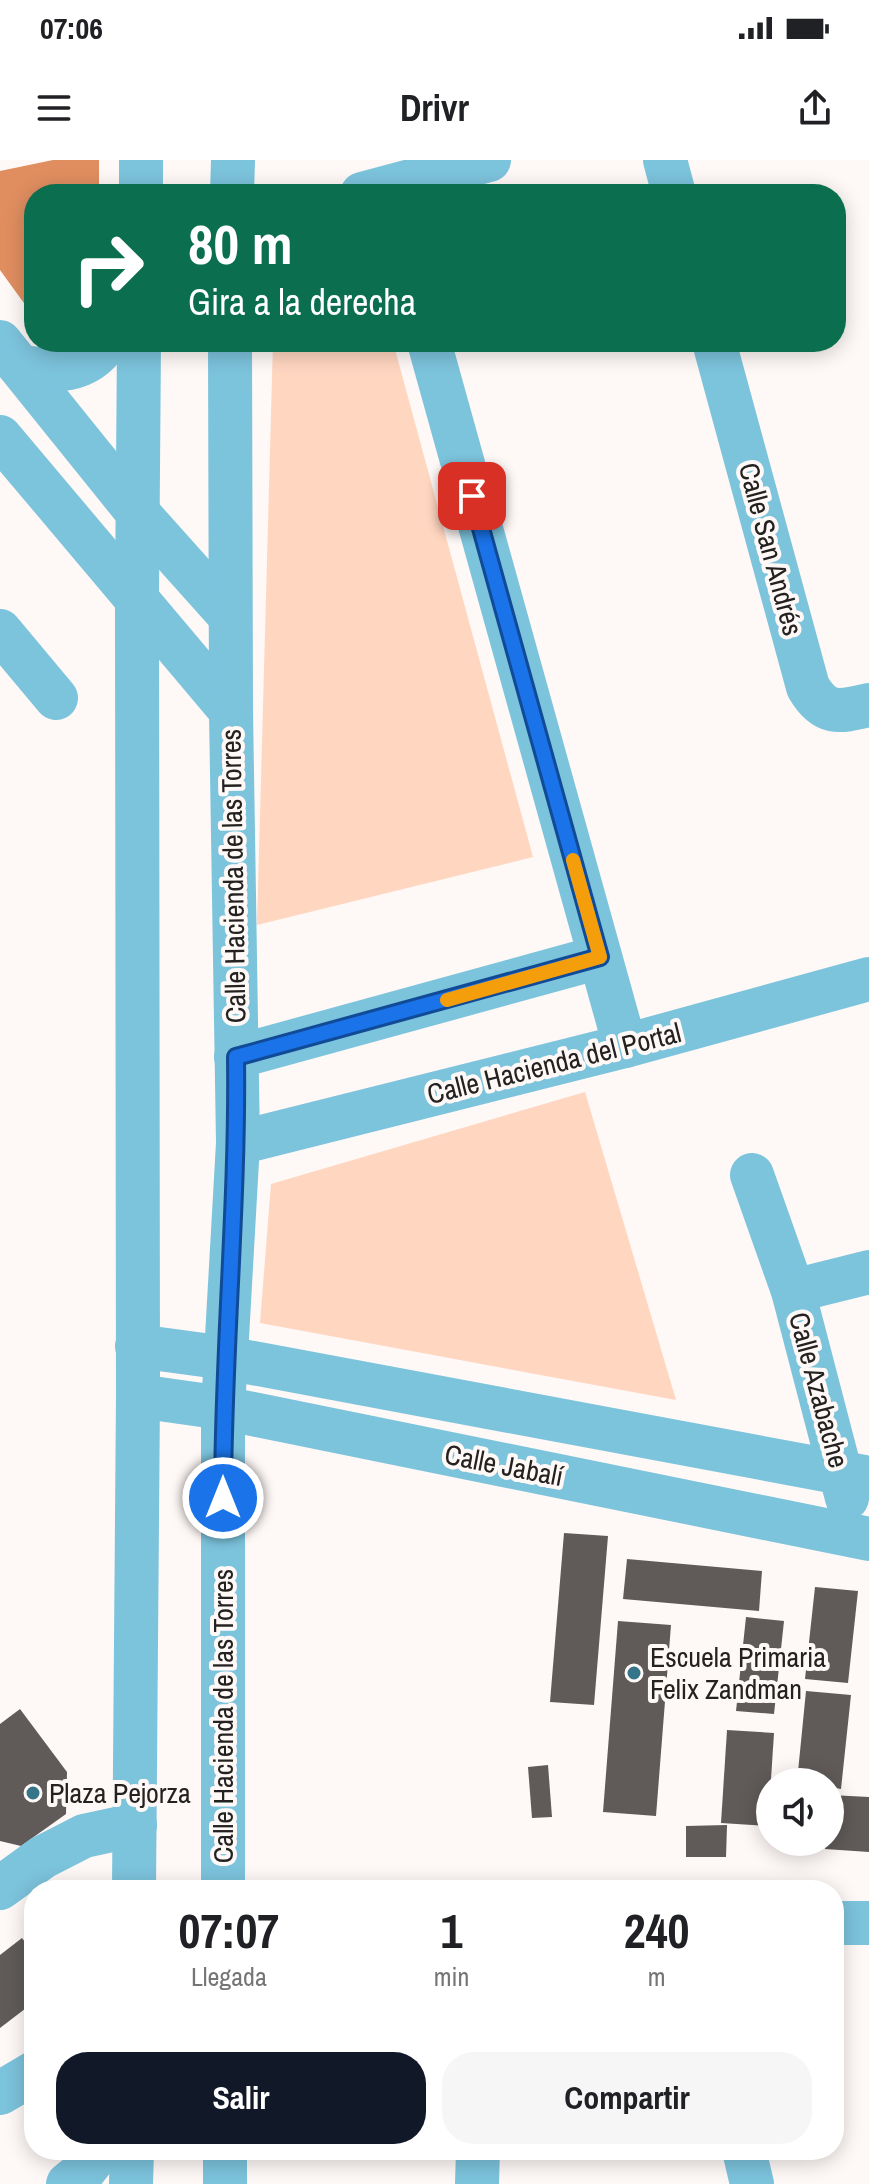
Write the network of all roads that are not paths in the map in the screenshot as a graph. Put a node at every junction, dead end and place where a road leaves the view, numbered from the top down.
1 (141, 160) edge
2 (489, 160) edge
3 (665, 160) edge
4 (141, 184) edge
5 (406, 184) edge
6 (671, 184) edge
7 (99, 352) edge
8 (139, 352) edge
9 (230, 352) edge
10 (432, 352) edge
11 (717, 352) edge
12 (10, 354) edge
13 (0, 437) edge
14 (137, 512) junction
15 (137, 596) junction
16 (230, 616) junction
17 (0, 631) edge
18 (56, 698) dead end
19 (869, 705) edge
20 (231, 711) junction
21 (600, 957) junction
22 (869, 979) edge
23 (625, 1046) junction
24 (236, 1057) junction
25 (238, 1143) junction
26 (752, 1175) dead end
27 (869, 1272) edge
28 (793, 1291) junction
29 (137, 1346) junction
30 (226, 1358) junction
31 (138, 1396) junction
32 (223, 1408) junction
33 (855, 1476) edge
34 (862, 1537) edge
35 (135, 1825) junction
36 (134, 1880) edge
37 (223, 1880) edge
38 (0, 1888) edge
39 (844, 1923) edge
40 (869, 1923) edge
41 (24, 2079) edge
42 (0, 2093) edge
43 (92, 2160) edge
44 (132, 2160) edge
45 (225, 2160) edge
46 (478, 2160) edge
47 (746, 2160) edge
48 (68, 2184) edge
49 (131, 2184) edge
50 (225, 2184) edge
51 (477, 2184) edge
52 (752, 2184) edge

1 - 4 street
2 - 5 street
3 - 6 street
7 - 12 street
8 - 14 street
9 - 16 street, Calle Hacienda de las Torres
10 - 21 street
11 - 19 street, Calle San Andrés
12 - 14 street
13 - 15 street
14 - 15 street
14 - 16 street
15 - 20 street
15 - 29 street
16 - 20 street, Calle Hacienda de las Torres
17 - 18 street
20 - 24 street, Calle Hacienda de las Torres
21 - 23 street
21 - 24 street
22 - 23 street, Calle Hacienda del Portal
23 - 25 street, Calle Hacienda del Portal
24 - 25 street, Calle Hacienda de las Torres
25 - 30 street, Calle Hacienda de las Torres
26 - 28 street, Calle Azabache
27 - 28 street, Calle Azabache
28 - 33 street, Calle Azabache
29 - 30 street, Calle Jabalí
29 - 31 street
30 - 32 street, Calle Hacienda de las Torres
30 - 33 street, Calle Jabalí
31 - 32 street, Calle Jabalí
31 - 35 street
32 - 34 street, Calle Jabalí
32 - 37 street, Calle Hacienda de las Torres
33 - 34 street, Calle Azabache
35 - 36 street
35 - 38 street
39 - 40 street
41 - 42 street
43 - 48 street
44 - 49 street
45 - 50 street
46 - 51 street
47 - 52 street

